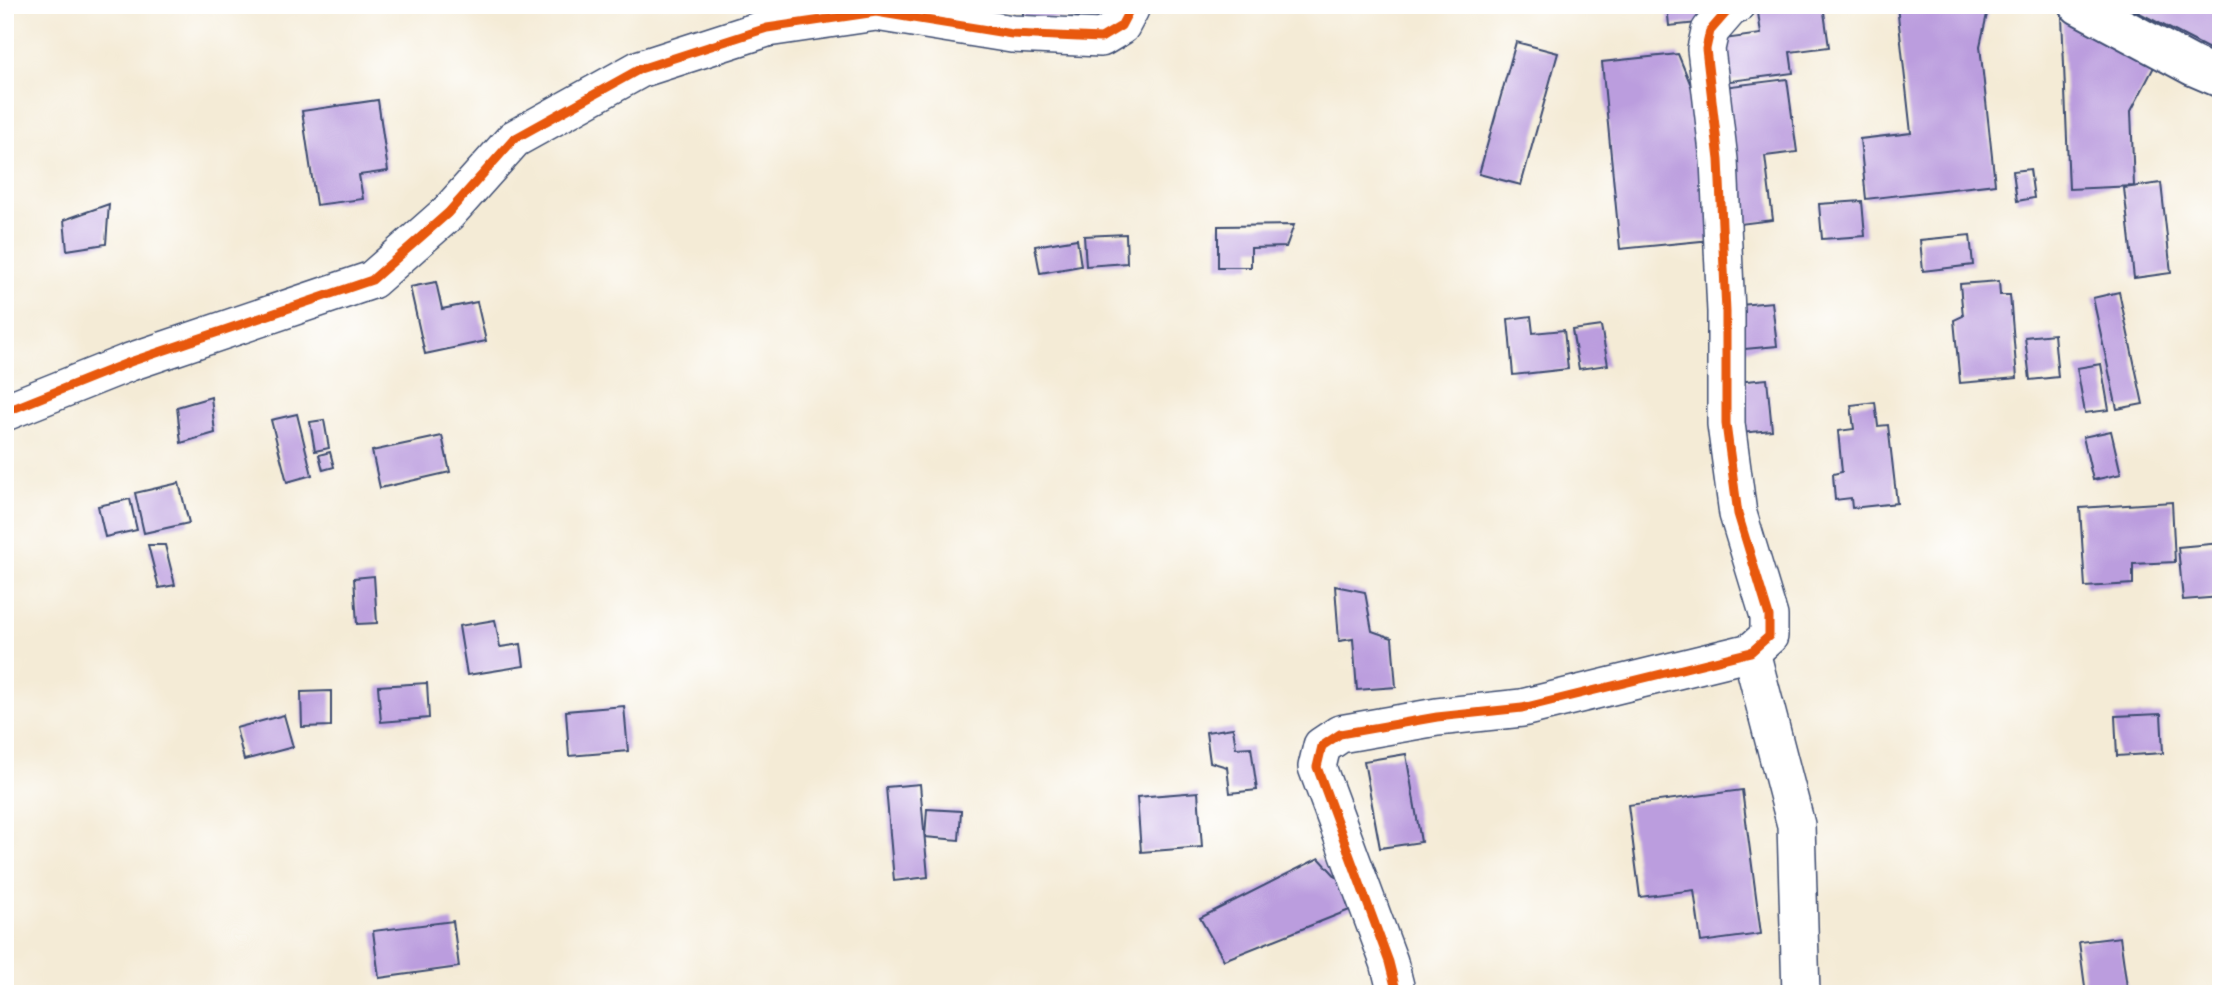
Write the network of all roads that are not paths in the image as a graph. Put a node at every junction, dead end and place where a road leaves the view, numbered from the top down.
1 (1129, 5) edge
2 (1736, 5) edge
3 (2078, 5) edge
4 (2221, 78) edge
5 (5, 412) edge
6 (1751, 652) junction
7 (1397, 994) edge
8 (1801, 994) edge

1 - 5 street
2 - 6 street
3 - 4 street
6 - 7 street
6 - 8 street

